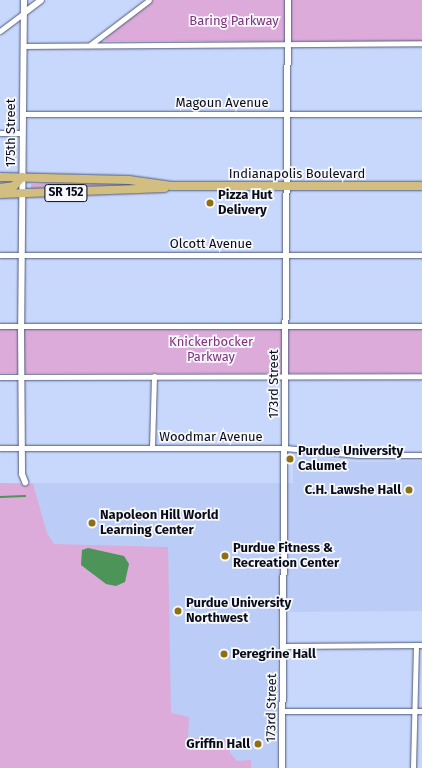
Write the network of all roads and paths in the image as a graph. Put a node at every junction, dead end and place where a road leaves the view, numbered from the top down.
1 (24, 0) edge
2 (41, 0) edge
3 (149, 0) edge
4 (288, 0) edge
5 (24, 13) junction
6 (0, 31) edge
7 (288, 43) junction
8 (422, 43) edge
9 (90, 45) junction
10 (23, 46) junction
11 (23, 114) junction
12 (287, 114) junction
13 (422, 114) edge
14 (22, 132) junction
15 (0, 133) edge
16 (0, 177) edge
17 (22, 177) junction
18 (111, 179) junction
19 (135, 181) junction
20 (172, 186) junction
21 (287, 186) junction
22 (422, 186) edge
23 (0, 188) edge
24 (135, 190) junction
25 (111, 192) junction
26 (0, 194) edge
27 (22, 194) junction
28 (0, 255) edge
29 (22, 255) junction
30 (286, 255) junction
31 (422, 255) edge
32 (0, 326) edge
33 (21, 326) junction
34 (285, 326) junction
35 (422, 326) edge
36 (0, 376) edge
37 (154, 376) junction
38 (285, 376) junction
39 (422, 376) edge
40 (21, 377) junction
41 (0, 448) edge
42 (21, 448) junction
43 (152, 448) junction
44 (285, 448) junction
45 (422, 455) edge
46 (25, 482) dead end
47 (419, 645) edge
48 (283, 646) junction
49 (282, 711) junction
50 (414, 711) junction
51 (422, 711) edge
52 (282, 768) edge
53 (413, 768) edge

1 - 5 street, 175th Street
2 - 5 street
3 - 9 street
4 - 7 street, 173rd Street
5 - 6 street
5 - 10 street, 175th Street
7 - 8 street
7 - 9 street
7 - 12 street, 173rd Street
9 - 10 street
10 - 11 street, 175th Street
11 - 12 street, Magoun Avenue
11 - 14 street, 175th Street
12 - 13 street, Magoun Avenue
12 - 21 street, 173rd Street
14 - 15 street
14 - 17 street, 175th Street
16 - 17 main road, Indianapolis Boulevard / SR 152
17 - 18 main road, Indianapolis Boulevard / SR 152
17 - 23 main road
17 - 27 street, 175th Street
18 - 19 main road, Indianapolis Boulevard / SR 152
18 - 25 main road
19 - 20 main road, Indianapolis Boulevard / SR 152
19 - 24 main road
20 - 21 main road, Indianapolis Boulevard / SR 152
20 - 24 main road, Indianapolis Boulevard / SR 152
21 - 22 main road, Indianapolis Boulevard / SR 152
21 - 30 street, 173rd Street
24 - 25 main road, Indianapolis Boulevard / SR 152
25 - 27 main road, Indianapolis Boulevard / SR 152
26 - 27 main road, Indianapolis Boulevard / SR 152
27 - 29 street, 175th Street
28 - 29 street, Olcott Avenue
29 - 30 street, Olcott Avenue
29 - 33 street, 175th Street
30 - 31 street, Olcott Avenue
30 - 34 street, 173rd Street
32 - 33 street
33 - 34 street
33 - 40 street, 175th Street
34 - 35 street
34 - 38 street, 173rd Street
36 - 40 street
37 - 38 street
37 - 40 street
37 - 43 street
38 - 39 street
38 - 44 street, 173rd Street
40 - 42 street, 175th Street
41 - 42 street, Woodmar Avenue
42 - 43 street, Woodmar Avenue
42 - 46 street, 175th Street
43 - 44 street, Woodmar Avenue
44 - 45 street, Woodmar Avenue
44 - 48 street, 173rd Street
47 - 48 street
47 - 50 street
48 - 49 street, 173rd Street
49 - 50 street
49 - 52 street, 173rd Street
50 - 51 street
50 - 53 street

